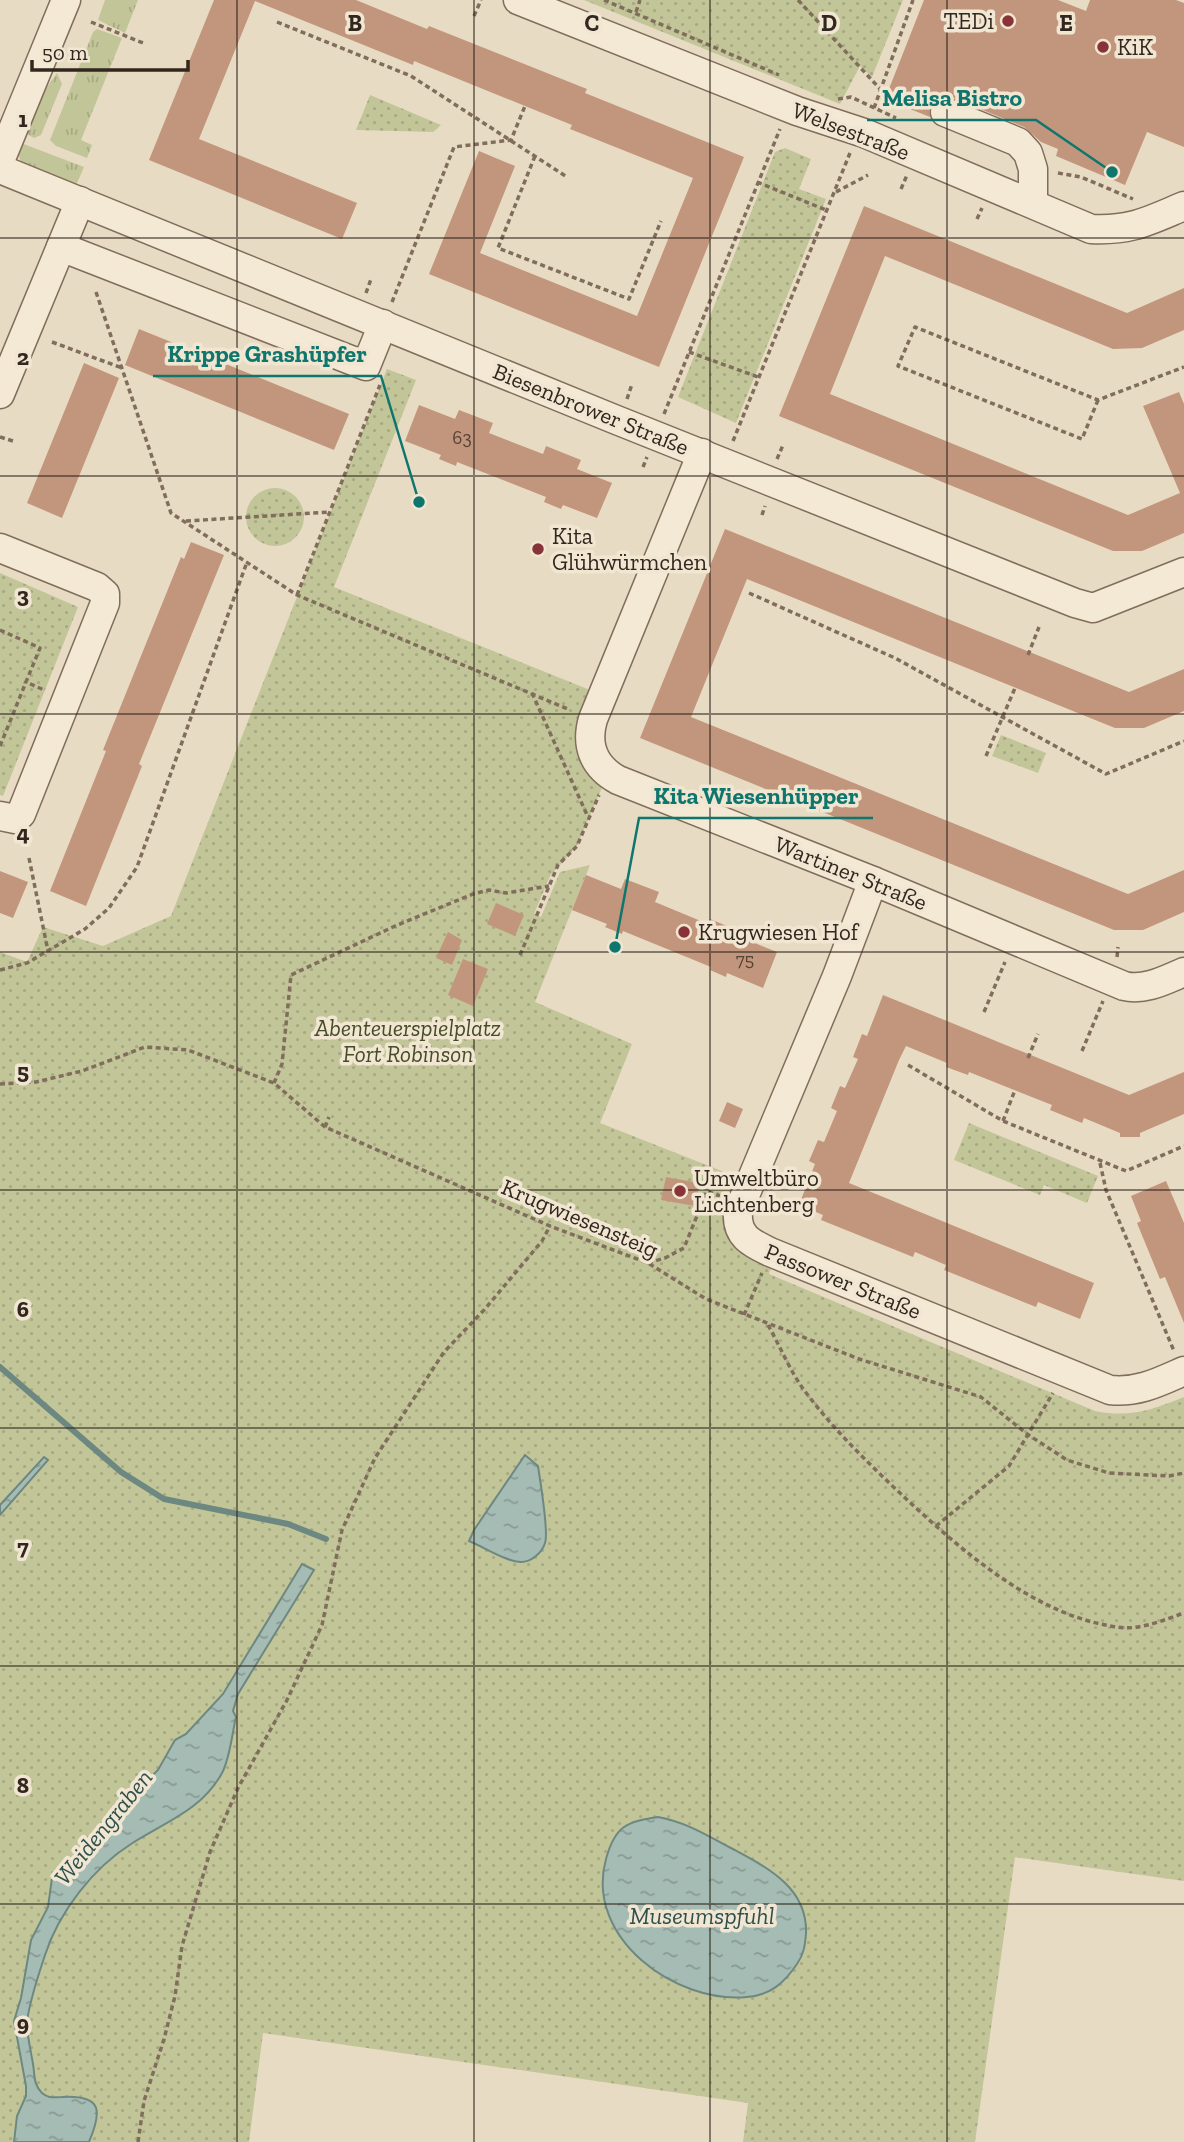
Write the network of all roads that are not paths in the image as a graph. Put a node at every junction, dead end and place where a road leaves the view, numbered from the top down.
1 (66, 0) edge
2 (519, 0) edge
3 (945, 112) dead end
4 (0, 162) edge
5 (0, 169) edge
6 (1033, 181) road end
7 (79, 201) junction
8 (1184, 206) edge
9 (61, 247) junction
10 (383, 324) junction
11 (0, 394) edge
12 (713, 458) junction
13 (0, 548) edge
14 (1184, 572) edge
15 (0, 817) edge
16 (873, 881) junction
17 (1184, 972) edge
18 (1184, 1372) edge

1 - 4 street
2 - 8 street, Welsestraße
3 - 6 street
5 - 7 street, Biesenbrower Straße
7 - 9 street
7 - 10 street, Biesenbrower Straße
9 - 10 street
9 - 11 street
10 - 12 street, Biesenbrower Straße
12 - 14 street, Biesenbrower Straße
12 - 16 street, Wartiner Straße
13 - 15 street
16 - 17 street, Wartiner Straße
16 - 18 street, Passower Straße

